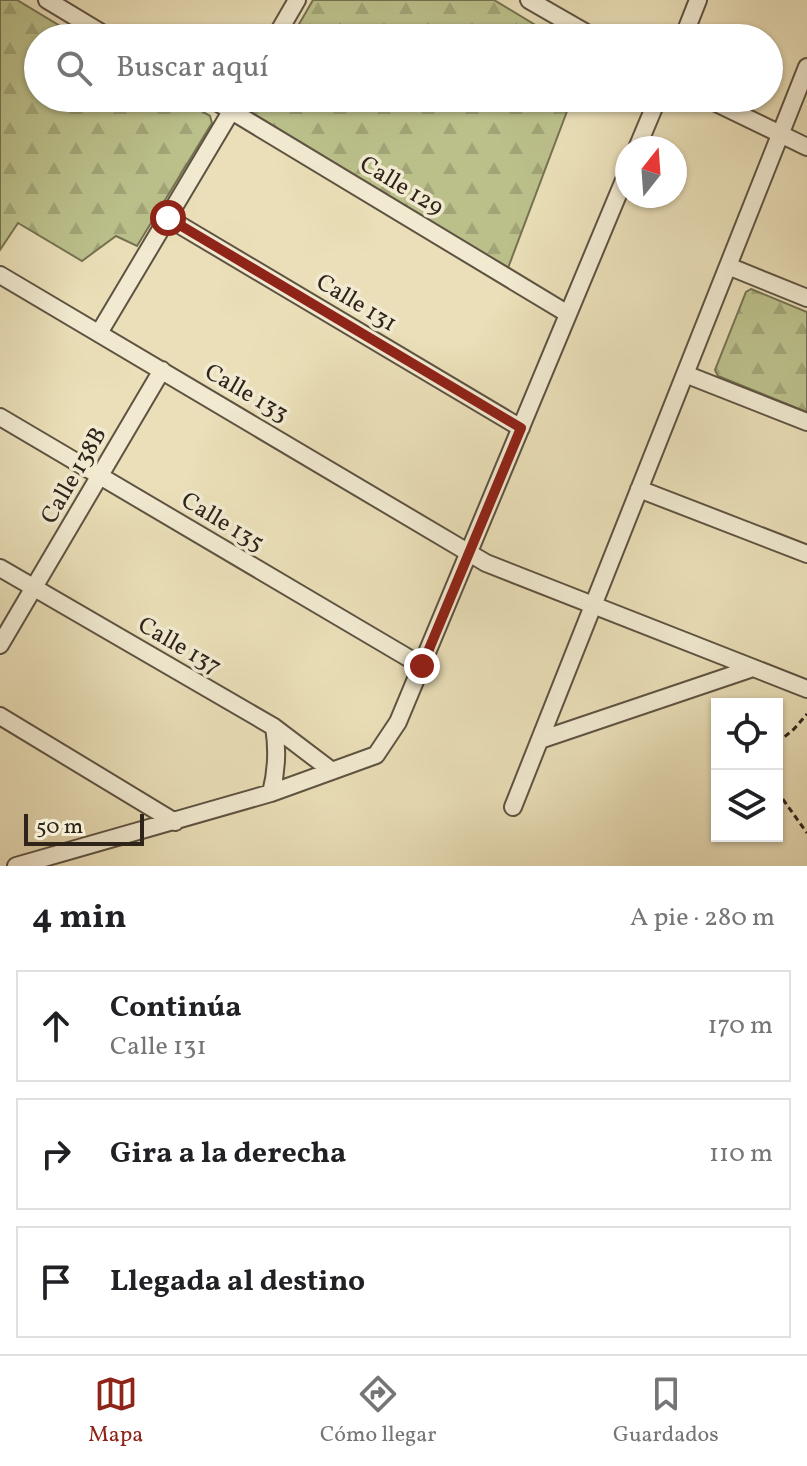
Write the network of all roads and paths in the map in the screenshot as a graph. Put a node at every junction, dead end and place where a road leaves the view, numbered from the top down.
1 (47, 0) edge
2 (529, 0) edge
3 (698, 0) edge
4 (291, 2) edge
5 (87, 24) edge
6 (281, 24) edge
7 (571, 24) edge
8 (689, 24) edge
9 (807, 67) edge
10 (230, 112) edge
11 (248, 112) edge
12 (652, 112) edge
13 (734, 112) edge
14 (780, 135) junction
15 (642, 136) edge
16 (807, 147) edge
17 (615, 202) edge
18 (168, 218) junction
19 (728, 266) junction
20 (0, 275) edge
21 (807, 298) edge
22 (568, 314) junction
23 (99, 333) junction
24 (162, 370) junction
25 (685, 374) junction
26 (0, 417) edge
27 (807, 422) edge
28 (521, 428) junction
29 (100, 476) junction
30 (639, 489) junction
31 (470, 551) junction
32 (807, 554) edge
33 (0, 568) edge
34 (34, 588) junction
35 (594, 604) junction
36 (0, 645) edge
37 (422, 666) junction
38 (753, 668) junction
39 (807, 689) edge
40 (807, 714) edge
41 (0, 716) edge
42 (274, 727) junction
43 (783, 738) edge
44 (540, 740) junction
45 (332, 771) junction
46 (271, 793) junction
47 (783, 799) edge
48 (513, 807) dead end
49 (175, 822) junction
50 (807, 833) edge
51 (0, 858) edge
52 (14, 866) edge

1 - 5 street
2 - 7 street
3 - 8 street
4 - 6 street
9 - 14 street
10 - 18 street
11 - 22 street, Calle 129
12 - 15 street
13 - 14 street
14 - 16 street
14 - 19 street
17 - 22 street
18 - 23 street
18 - 28 street, Calle 131
19 - 21 street
19 - 25 street
20 - 23 street, Calle 133
22 - 28 street
23 - 24 street, Calle 133
24 - 29 street, Calle 138B
24 - 31 street, Calle 133
25 - 27 street
25 - 30 street
26 - 29 street, Calle 135
28 - 31 street
29 - 34 street, Calle 138B
29 - 37 street, Calle 135
30 - 32 street
30 - 35 street
31 - 35 street, Calle 133
31 - 37 street
33 - 34 street, Calle 137
34 - 36 street, Calle 138B
34 - 42 street, Calle 137
35 - 38 street, Calle 133
35 - 44 street
37 - 45 street
38 - 39 street, Calle 133
38 - 44 street
40 - 43 path
41 - 49 street
42 - 45 street, Calle 137
42 - 46 street
44 - 48 street
45 - 46 street
46 - 49 street
47 - 50 path
49 - 52 street
51 - 52 street

